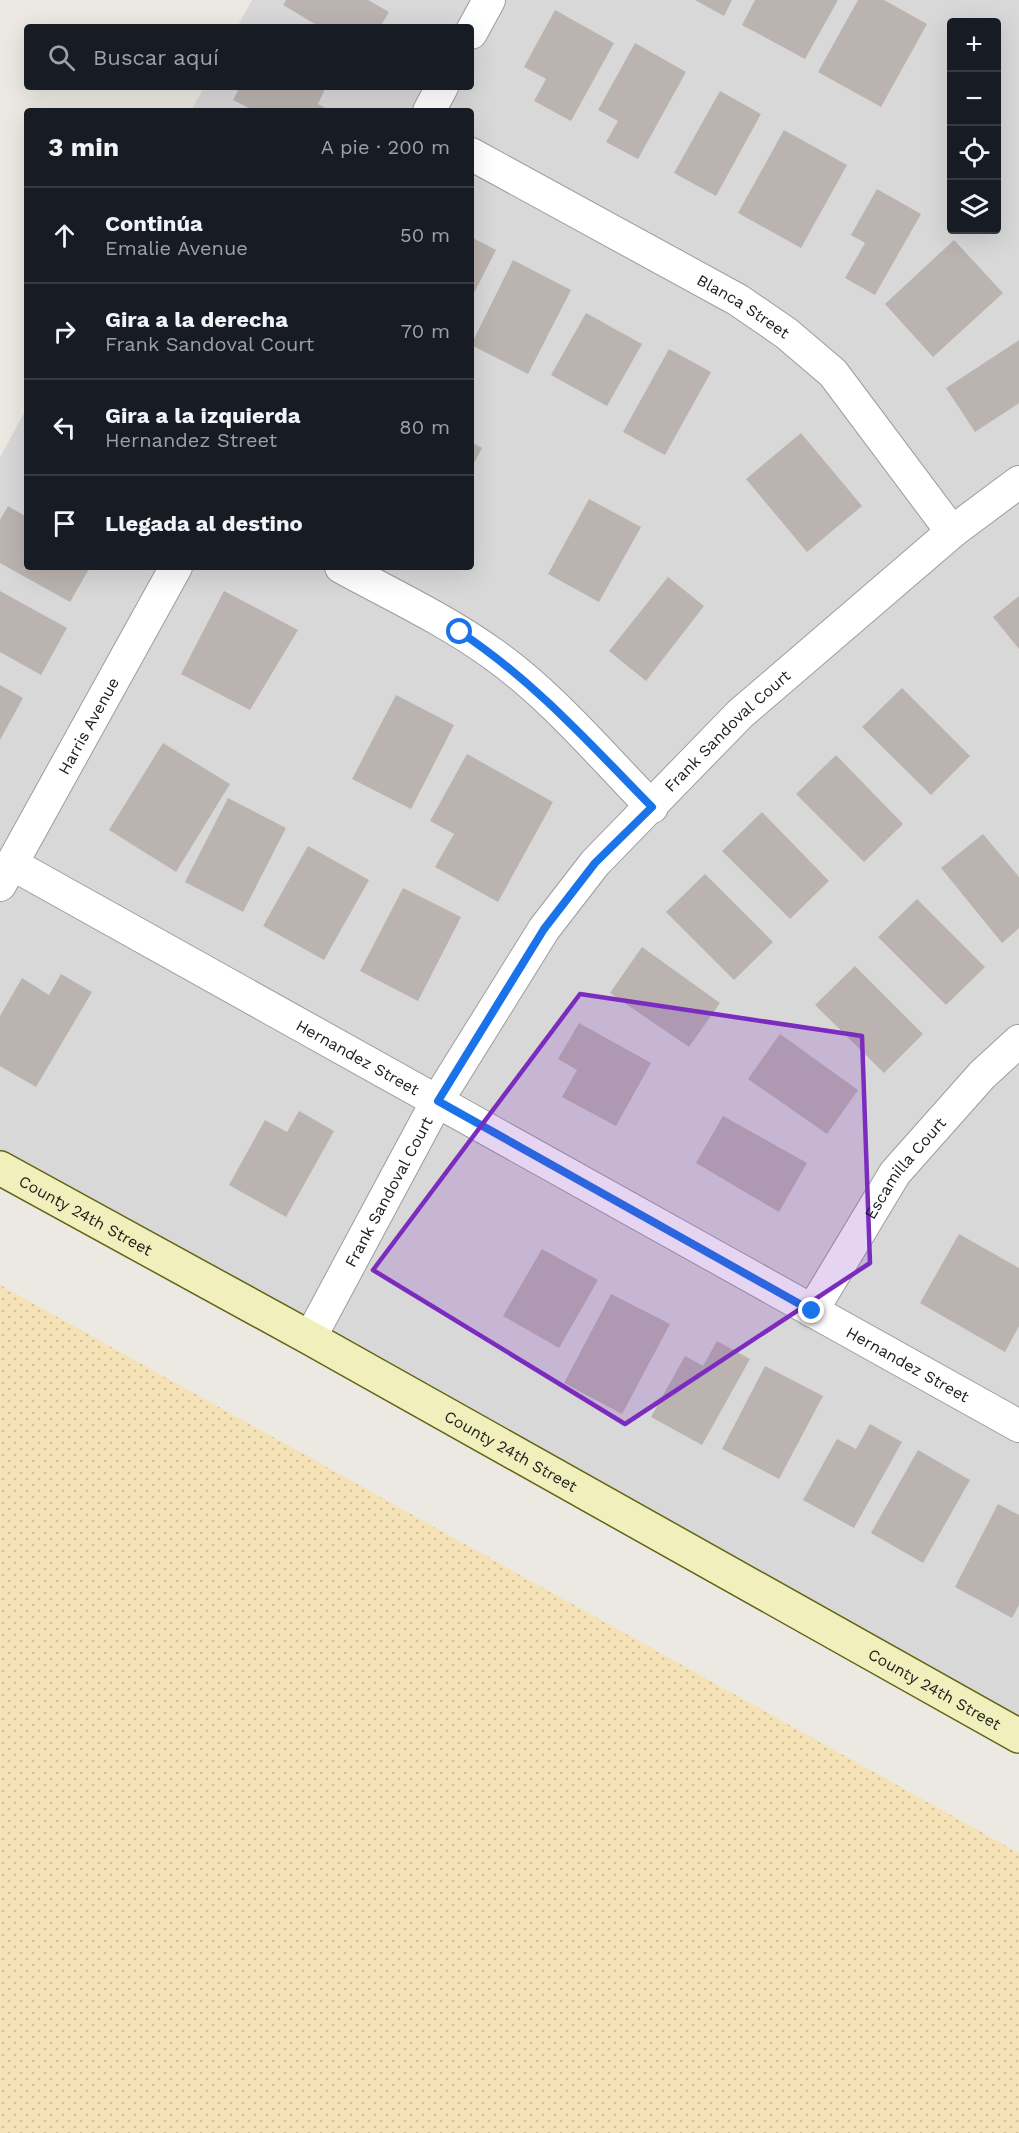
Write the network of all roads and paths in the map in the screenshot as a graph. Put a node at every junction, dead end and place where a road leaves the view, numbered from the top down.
1 (489, 0) edge
2 (474, 28) edge
3 (440, 90) edge
4 (431, 108) edge
5 (474, 156) edge
6 (1019, 482) edge
7 (952, 532) junction
8 (174, 570) edge
9 (346, 570) edge
10 (652, 807) junction
11 (6, 874) edge
12 (1019, 1041) edge
13 (438, 1101) junction
14 (0, 1168) edge
15 (812, 1311) junction
16 (310, 1338) junction
17 (1019, 1426) edge
18 (1019, 1736) edge

1 - 2 street
3 - 4 street
5 - 7 street, Blanca Street
6 - 7 street, Frank Sandoval Court
7 - 10 street, Frank Sandoval Court
8 - 11 street, Harris Avenue
9 - 10 street
10 - 13 street, Frank Sandoval Court
11 - 13 street, Hernandez Street
12 - 15 street, Escamilla Court
13 - 15 street, Hernandez Street
13 - 16 street, Frank Sandoval Court
14 - 16 main road, County 24th Street
15 - 17 street, Hernandez Street
16 - 18 main road, County 24th Street

